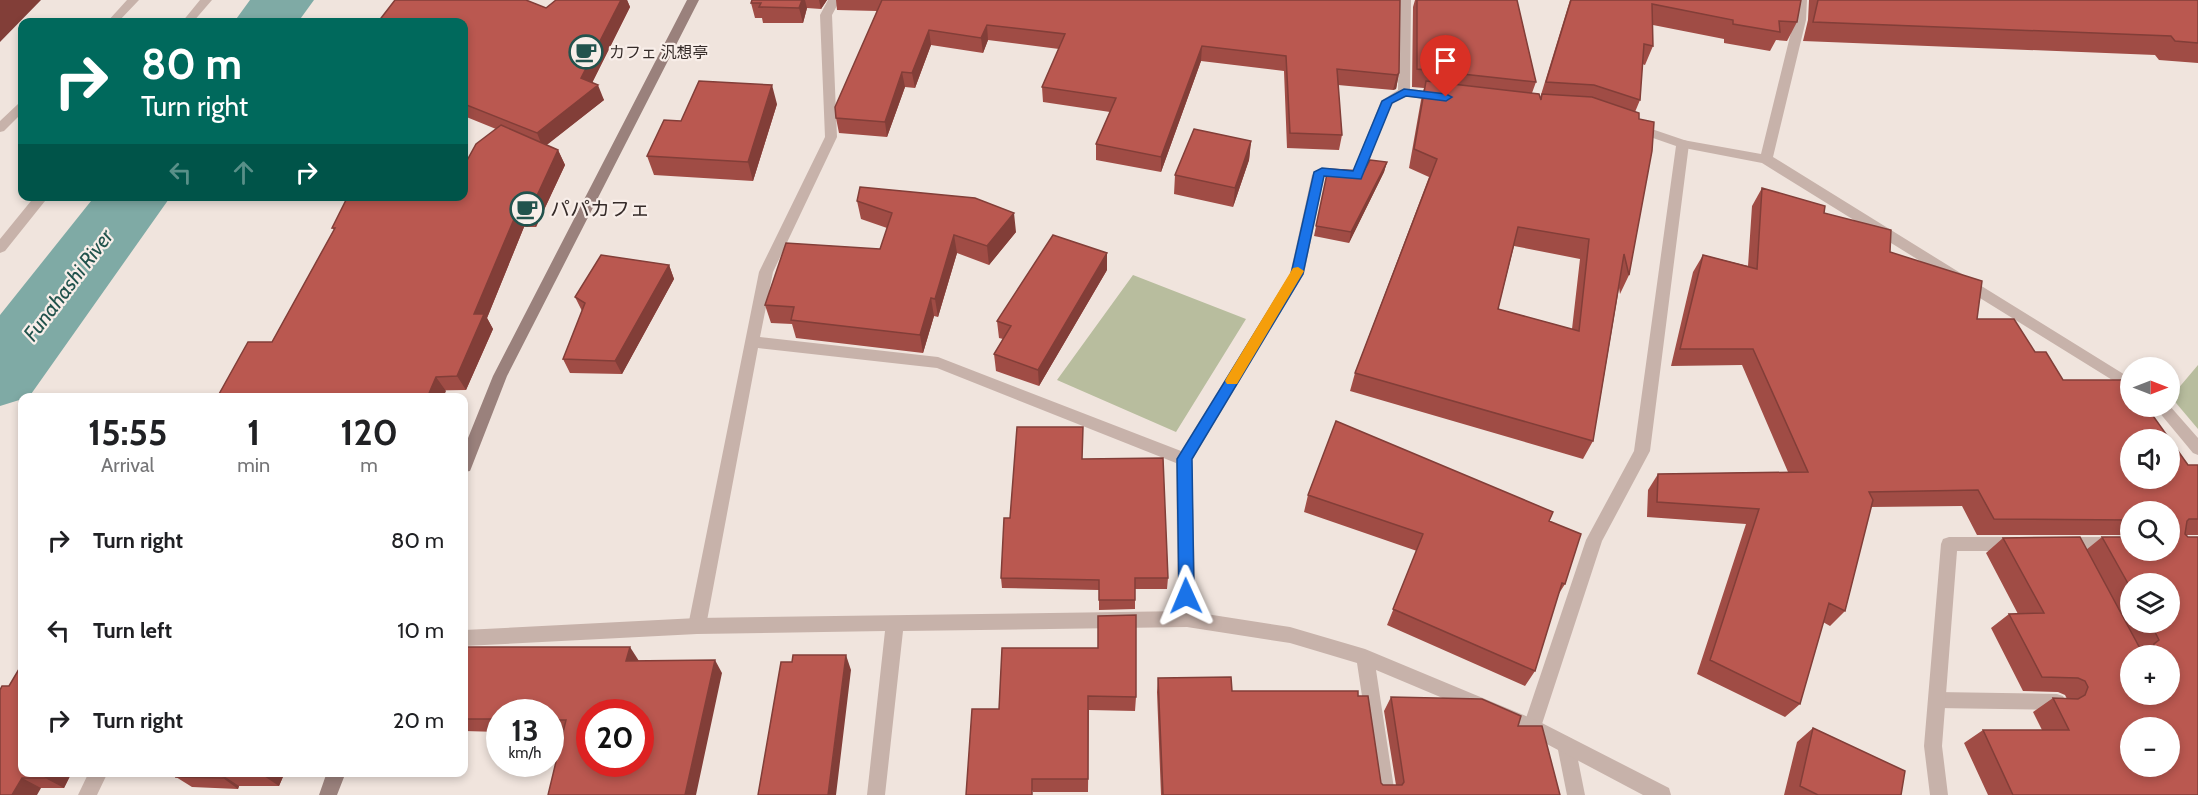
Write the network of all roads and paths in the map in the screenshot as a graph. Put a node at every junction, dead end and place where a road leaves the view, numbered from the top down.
1 (133, 0) edge
2 (206, 0) edge
3 (693, 0) edge
4 (834, 0) edge
5 (1405, 0) edge
6 (1801, 0) edge
7 (116, 18) edge
8 (190, 18) edge
9 (1404, 92) junction
10 (1450, 97) edge
11 (18, 111) edge
12 (1618, 121) edge
13 (0, 128) edge
14 (1683, 144) junction
15 (1766, 159) junction
16 (39, 201) edge
17 (0, 248) edge
18 (752, 342) junction
19 (2120, 379) edge
20 (2170, 417) edge
21 (2198, 449) edge
22 (468, 456) edge
23 (1185, 459) junction
24 (2067, 544) junction
25 (2120, 544) edge
26 (2077, 564) edge
27 (1187, 619) junction
28 (895, 623) junction
29 (697, 626) junction
30 (468, 638) edge
31 (1365, 657) junction
32 (1937, 700) junction
33 (2057, 702) edge
34 (1532, 727) junction
35 (1566, 745) junction
36 (96, 777) edge
37 (335, 777) edge
38 (87, 795) edge
39 (328, 795) edge
40 (876, 795) edge
41 (1386, 795) edge
42 (1576, 795) edge
43 (1662, 795) edge
44 (1939, 795) edge

1 - 7 street
2 - 8 street
3 - 22 street
4 - 18 street
5 - 9 street
6 - 15 street
9 - 10 street
9 - 23 street
11 - 13 street
12 - 14 street
14 - 15 street
14 - 34 street
15 - 19 street
16 - 17 street
18 - 23 street
18 - 29 street
20 - 21 street
23 - 27 street
24 - 25 street
24 - 26 street
24 - 32 street
27 - 28 street
27 - 31 street
28 - 29 street
28 - 40 street
29 - 30 street
31 - 34 street
31 - 41 street
32 - 33 street
32 - 44 street
34 - 35 street
35 - 42 street
35 - 43 street
36 - 38 street
37 - 39 street

